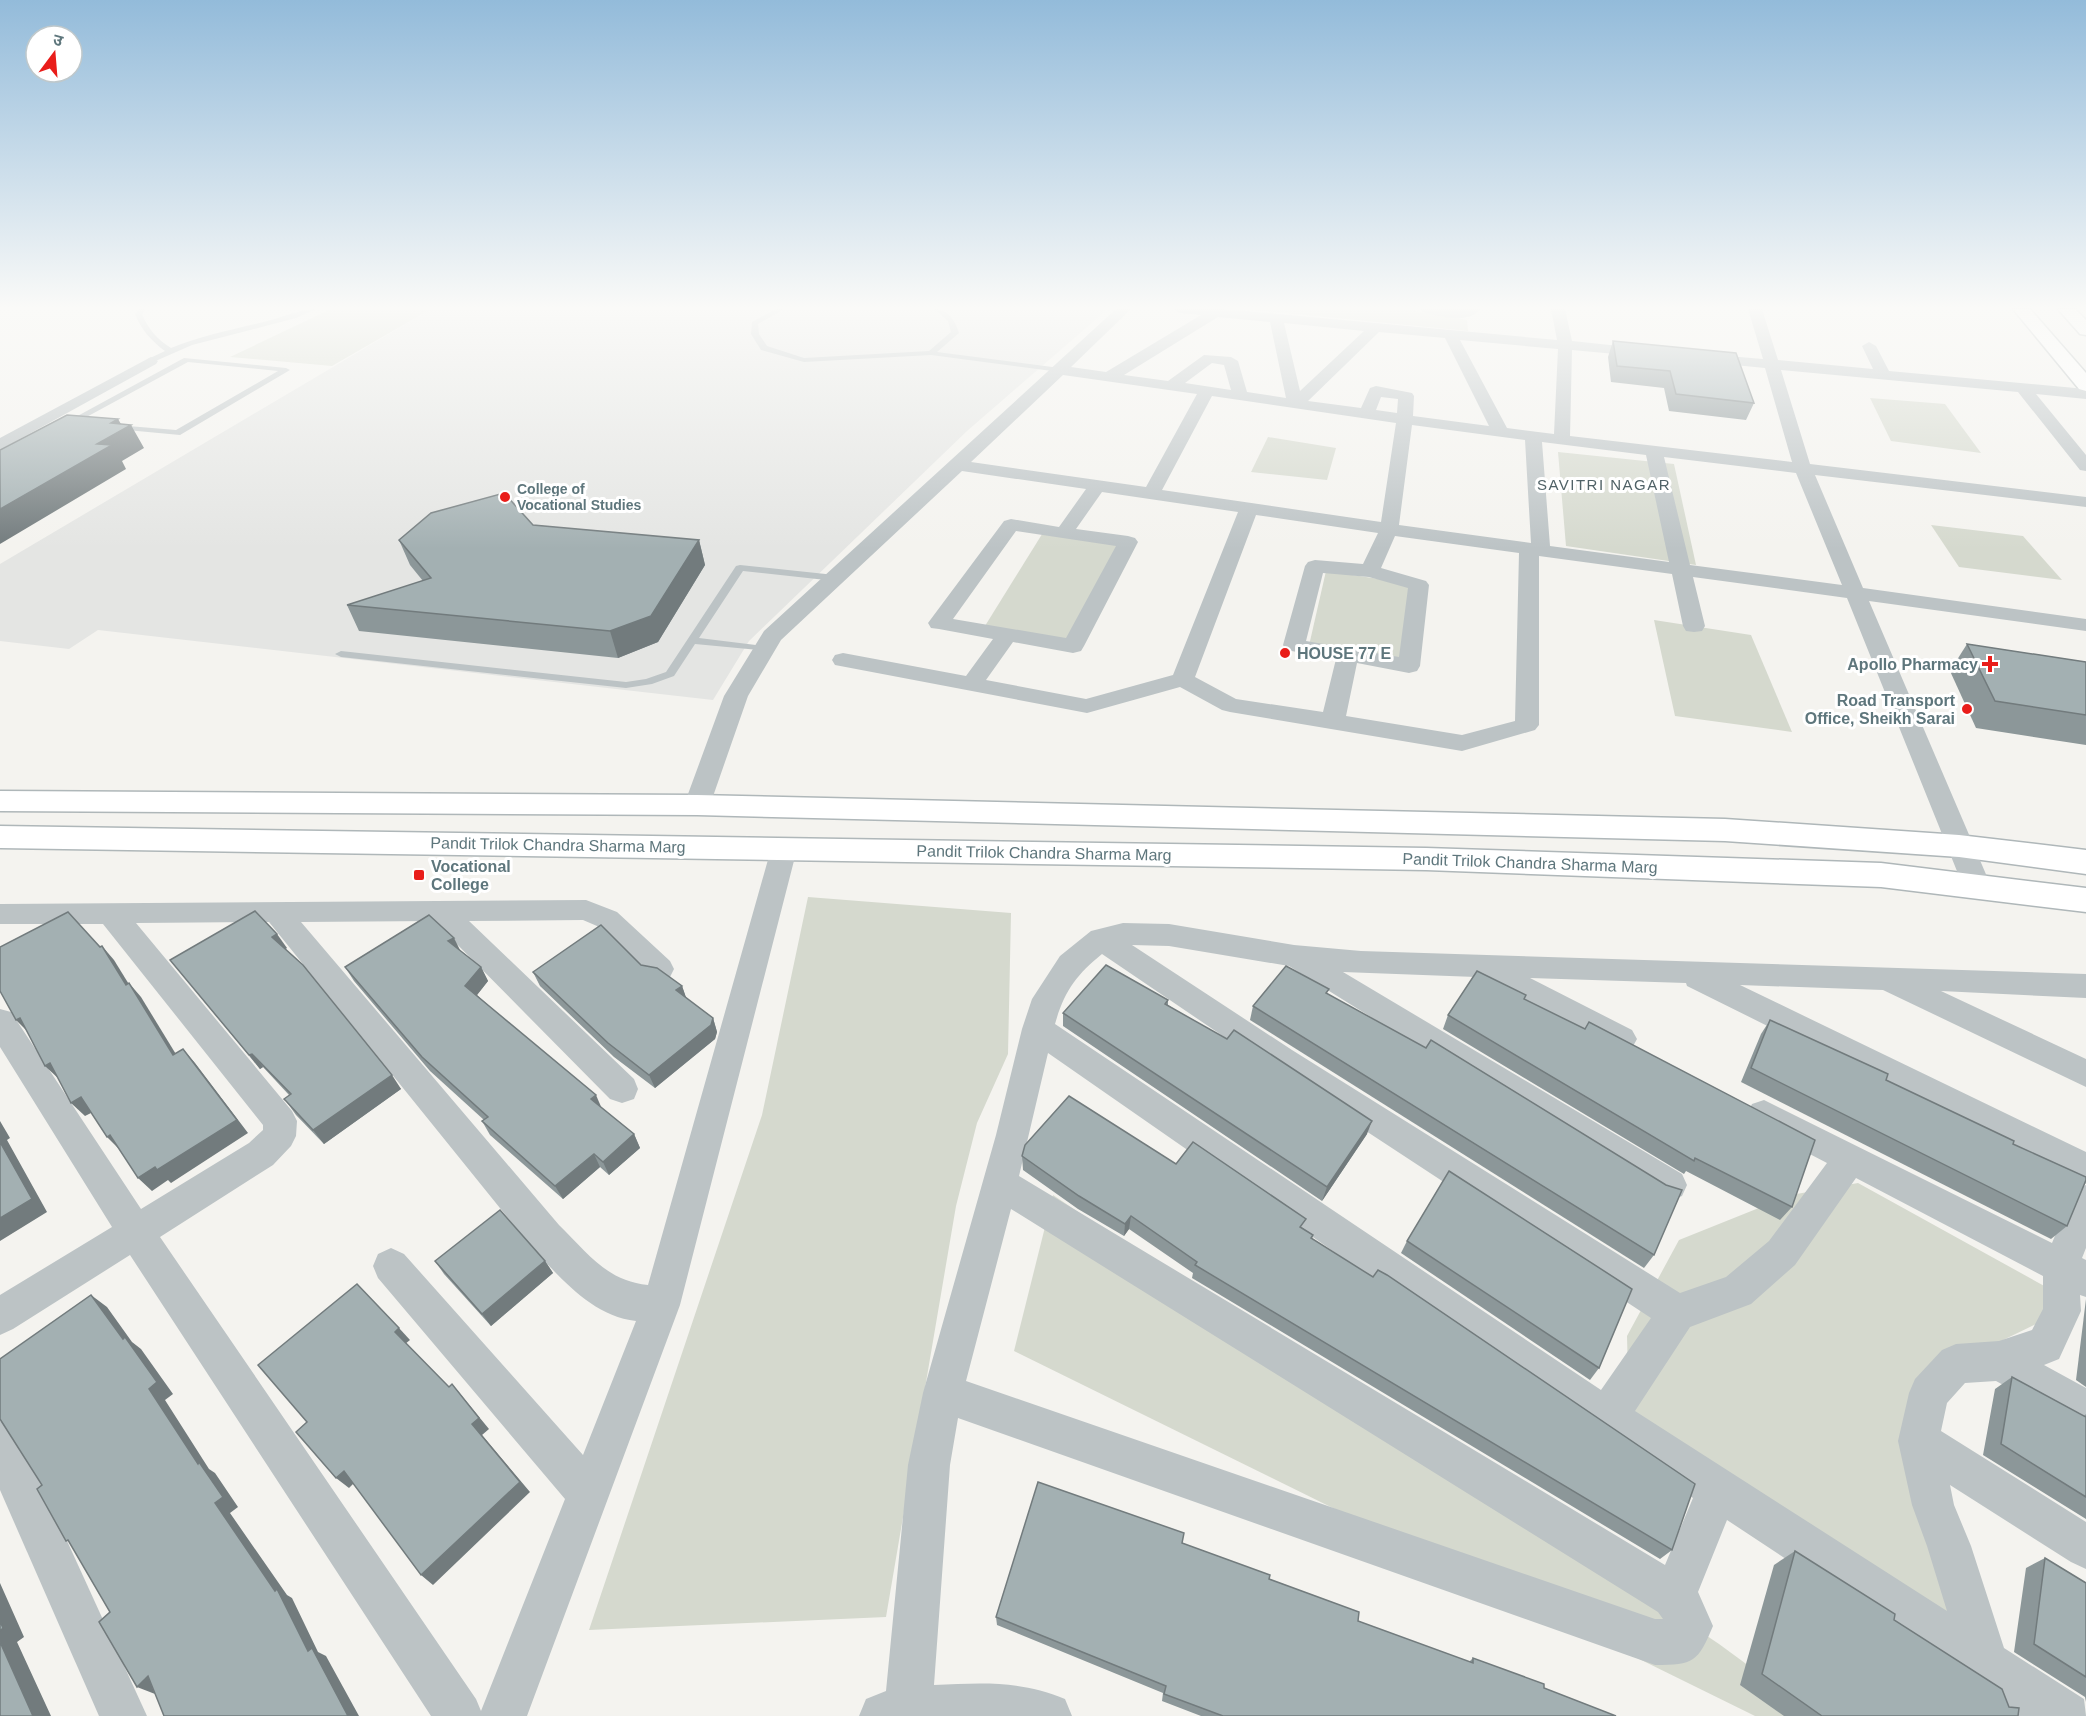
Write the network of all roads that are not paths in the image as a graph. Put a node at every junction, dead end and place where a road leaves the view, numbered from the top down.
1 (111, 389) edge
2 (130, 389) edge
3 (253, 389) edge
4 (1040, 389) edge
5 (1189, 389) edge
6 (1238, 389) edge
7 (1292, 389) edge
8 (1311, 389) edge
9 (1478, 389) edge
10 (1564, 389) edge
11 (1779, 389) edge
12 (2024, 389) edge
13 (2034, 389) edge
14 (1207, 392) junction
15 (2086, 394) edge
16 (1240, 396) junction
17 (111, 399) junction
18 (92, 402) junction
19 (1295, 404) junction
20 (1366, 414) junction
21 (1406, 420) junction
22 (69, 422) junction
23 (91, 424) edge
24 (102, 426) edge
25 (59, 428) edge
26 (1501, 433) junction
27 (1533, 437) junction
28 (1562, 440) junction
29 (0, 445) edge
30 (1654, 451) junction
31 (958, 465) junction
32 (2086, 466) edge
33 (1803, 468) junction
34 (1097, 486) junction
35 (1151, 494) junction
36 (2086, 502) edge
37 (1249, 508) junction
38 (1389, 529) junction
39 (1064, 533) junction
40 (1535, 549) junction
41 (1681, 568) junction
42 (1370, 571) junction
43 (835, 578) junction
44 (1855, 592) junction
45 (2086, 625) edge
46 (1694, 626) dead end
47 (1006, 635) junction
48 (692, 640) junction
49 (764, 649) junction
50 (341, 654) dead end
51 (1348, 655) junction
52 (843, 660) dead end
53 (1183, 679) junction
54 (972, 684) junction
55 (1333, 721) junction
56 (0, 801) edge
57 (697, 805) junction
58 (0, 837) edge
59 (1959, 846) junction
60 (784, 849) junction
61 (2086, 862) edge
62 (1977, 886) junction
63 (2086, 900) edge
64 (440, 910) junction
65 (110, 912) junction
66 (276, 912) junction
67 (0, 914) edge
68 (1101, 939) junction
69 (1294, 957) junction
70 (1481, 967) junction
71 (658, 969) edge
72 (1689, 973) junction
73 (1886, 978) junction
74 (2077, 988) edge
75 (0, 1021) edge
76 (1038, 1029) junction
77 (1647, 1053) edge
78 (2086, 1074) edge
79 (622, 1089) dead end
80 (1739, 1101) edge
81 (1851, 1158) junction
82 (2086, 1170) edge
83 (1000, 1183) junction
84 (1670, 1185) edge
85 (2086, 1201) edge
86 (135, 1231) junction
87 (391, 1266) dead end
88 (2074, 1272) edge
89 (661, 1305) junction
90 (1677, 1313) junction
91 (0, 1316) edge
92 (1999, 1361) junction
93 (942, 1392) junction
94 (2086, 1410) edge
95 (1607, 1417) junction
96 (1918, 1441) junction
97 (0, 1442) edge
98 (1718, 1489) junction
99 (588, 1493) junction
100 (2086, 1547) edge
101 (1674, 1596) junction
102 (1985, 1662) junction
103 (895, 1713) edge
104 (123, 1716) edge
105 (459, 1716) edge
106 (503, 1716) edge
107 (1047, 1716) edge
108 (2005, 1716) edge
109 (2067, 1716) edge

1 - 18 street
2 - 17 lane
3 - 24 lane
4 - 31 street
5 - 14 street
6 - 16 street
7 - 19 street
8 - 19 street
9 - 26 street
10 - 28 street
11 - 33 street
12 - 32 street
13 - 15 street
14 - 16 street
14 - 35 street
16 - 19 street
17 - 18 lane
17 - 18 lane
18 - 22 lane
18 - 29 street
19 - 20 street
20 - 21 street
20 - 21 street
21 - 26 street
21 - 38 street
22 - 23 lane
22 - 25 lane
26 - 27 street
27 - 28 street
27 - 40 street
28 - 30 street
30 - 33 street
30 - 41 street
31 - 34 street
31 - 43 street
33 - 36 street
33 - 44 street
34 - 35 street
34 - 39 street
35 - 37 street
37 - 38 street
37 - 53 street
38 - 40 street
38 - 42 street
39 - 47 street
39 - 47 street
40 - 41 street
40 - 55 street
41 - 44 street
41 - 46 street
42 - 51 street
42 - 51 street
43 - 48 lane
43 - 49 street
44 - 45 street
44 - 59 street
47 - 54 street
48 - 49 lane
48 - 50 lane
49 - 57 street
51 - 55 street
52 - 54 street
53 - 54 street
53 - 55 street
56 - 57 main road
57 - 59 main road
58 - 60 main road, Pandit Trilok Chandra Sharma Marg
59 - 61 main road
59 - 62 street
60 - 62 main road, Pandit Trilok Chandra Sharma Marg
60 - 89 street
62 - 63 main road, Pandit Trilok Chandra Sharma Marg
64 - 66 street
64 - 71 street
64 - 79 street
65 - 66 street
65 - 67 street
65 - 86 street
66 - 89 street
68 - 69 street
68 - 76 street
68 - 90 street
69 - 70 street
69 - 84 street
70 - 72 street
70 - 77 street
72 - 73 street
72 - 82 street
73 - 74 street
73 - 78 street
75 - 86 street
76 - 83 street
76 - 95 street
80 - 81 street
81 - 88 street
81 - 90 street
83 - 93 street
83 - 101 street
85 - 88 street
86 - 91 street
86 - 105 street
87 - 99 street
88 - 92 street
89 - 99 street
90 - 95 street
92 - 94 street
92 - 96 street
93 - 101 street
93 - 103 street
95 - 98 street
96 - 100 street
96 - 102 street
97 - 104 street
98 - 101 street
98 - 102 street
99 - 106 street
102 - 108 street
102 - 109 street
103 - 107 street

